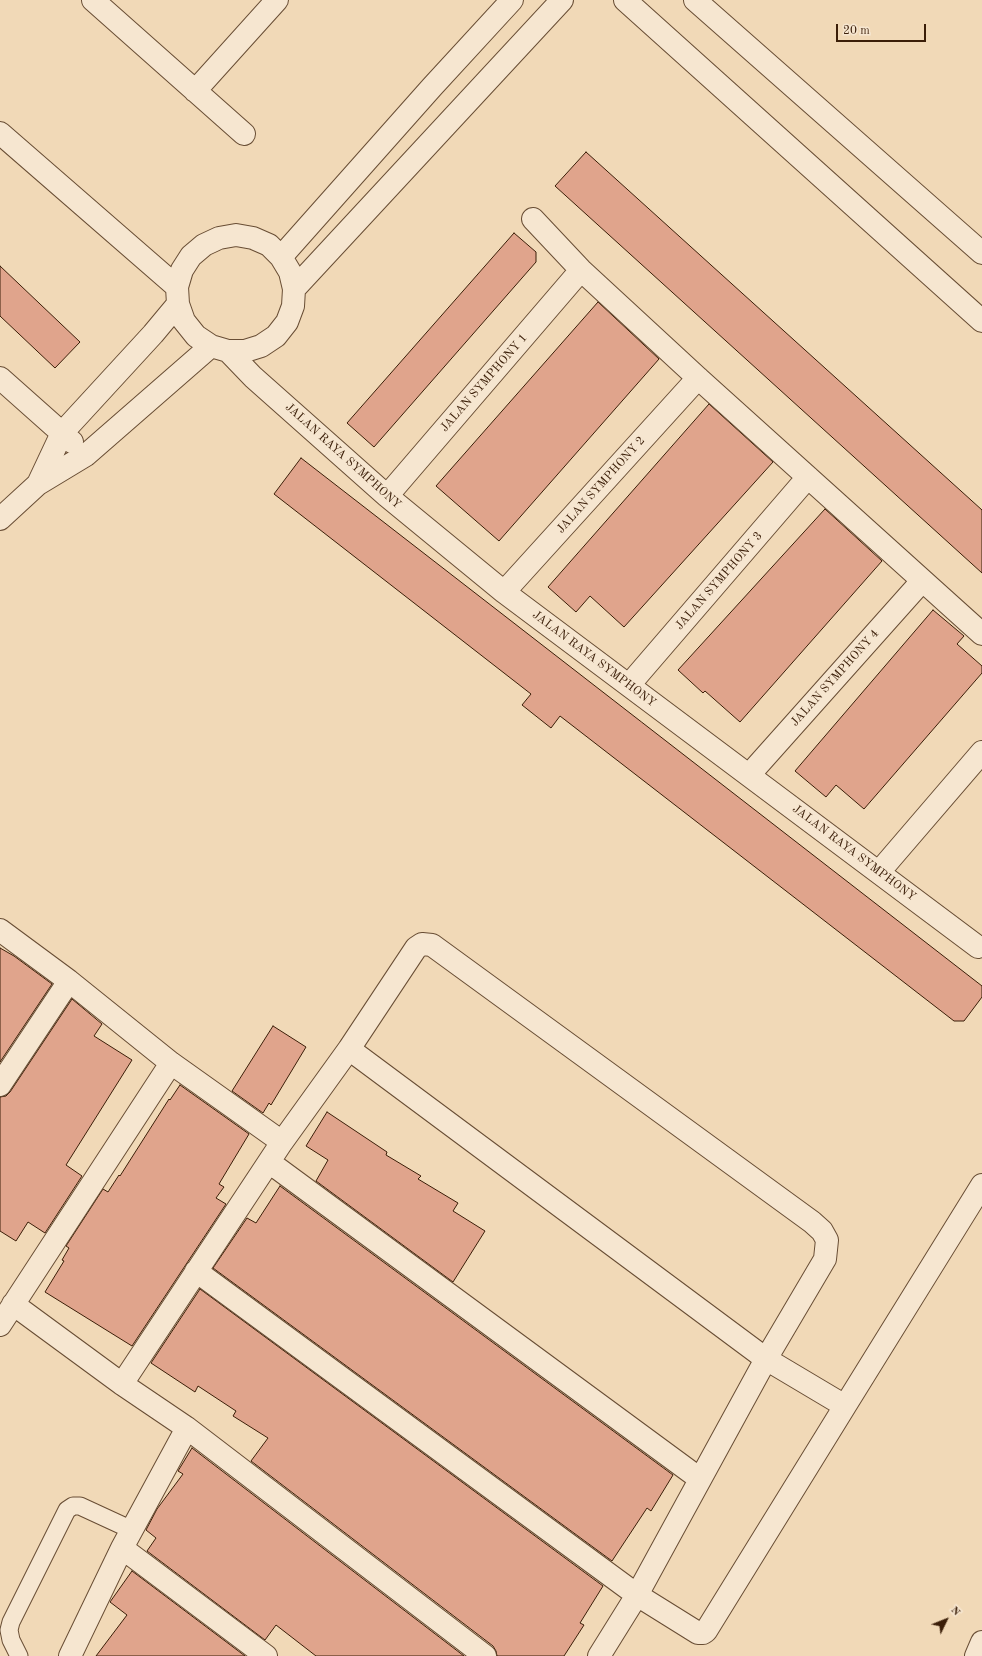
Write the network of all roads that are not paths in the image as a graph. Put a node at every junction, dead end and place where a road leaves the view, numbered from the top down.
1 (93, 0) edge
2 (277, 0) edge
3 (512, 0) edge
4 (562, 0) edge
5 (625, 0) edge
6 (695, 0) edge
7 (195, 91) junction
8 (0, 132) edge
9 (244, 134) dead end
10 (533, 219) dead end
11 (982, 253) edge
12 (281, 257) junction
13 (581, 270) junction
14 (294, 289) junction
15 (178, 296) junction
16 (982, 321) edge
17 (219, 349) junction
18 (0, 378) edge
19 (698, 378) junction
20 (62, 433) junction
21 (86, 455) junction
22 (808, 477) junction
23 (38, 484) junction
24 (387, 496) junction
25 (0, 519) edge
26 (922, 581) junction
27 (504, 592) junction
28 (982, 634) edge
29 (629, 686) junction
30 (982, 752) edge
31 (749, 775) junction
32 (879, 872) junction
33 (0, 930) edge
34 (978, 947) dead end
35 (69, 981) junction
36 (349, 1049) junction
37 (171, 1063) junction
38 (0, 1085) edge
39 (282, 1142) junction
40 (269, 1162) junction
41 (982, 1185) edge
42 (196, 1271) junction
43 (13, 1304) junction
44 (0, 1325) edge
45 (766, 1359) junction
46 (122, 1384) junction
47 (845, 1406) junction
48 (186, 1428) junction
49 (700, 1479) junction
50 (127, 1539) junction
51 (637, 1595) junction
52 (982, 1642) edge
53 (19, 1656) edge
54 (70, 1656) edge
55 (266, 1656) edge
56 (485, 1656) edge
57 (599, 1656) edge
58 (976, 1656) edge

1 - 7 street
2 - 7 street
3 - 12 street
4 - 14 street
5 - 16 street
6 - 11 street
7 - 9 street
8 - 15 street
10 - 13 street
12 - 14 street
12 - 15 street
13 - 19 street
13 - 24 street, JALAN SYMPHONY 1
14 - 17 street
15 - 17 street
15 - 20 street
17 - 21 street
17 - 24 street, JALAN RAYA SYMPHONY
18 - 20 street
19 - 22 street
19 - 27 street, JALAN SYMPHONY 2
20 - 21 street
20 - 23 street
21 - 23 street
22 - 26 street
22 - 29 street, JALAN SYMPHONY 3
23 - 25 street
24 - 27 street, JALAN RAYA SYMPHONY
26 - 28 street
26 - 31 street, JALAN SYMPHONY 4
27 - 29 street, JALAN RAYA SYMPHONY
29 - 31 street, JALAN RAYA SYMPHONY
30 - 32 street
31 - 32 street, JALAN RAYA SYMPHONY
32 - 34 street, JALAN RAYA SYMPHONY
33 - 35 street
35 - 37 street
35 - 38 street
36 - 39 street
36 - 45 street
36 - 45 street
37 - 39 street
37 - 43 street
39 - 40 street
40 - 42 street
40 - 49 street
41 - 47 street
42 - 46 street
42 - 51 street
43 - 44 street
43 - 46 street
45 - 47 street
45 - 49 street
46 - 48 street
47 - 51 street
48 - 50 street
48 - 56 street
49 - 51 street
50 - 53 lane
50 - 54 street
50 - 55 street
51 - 57 street
52 - 58 street

